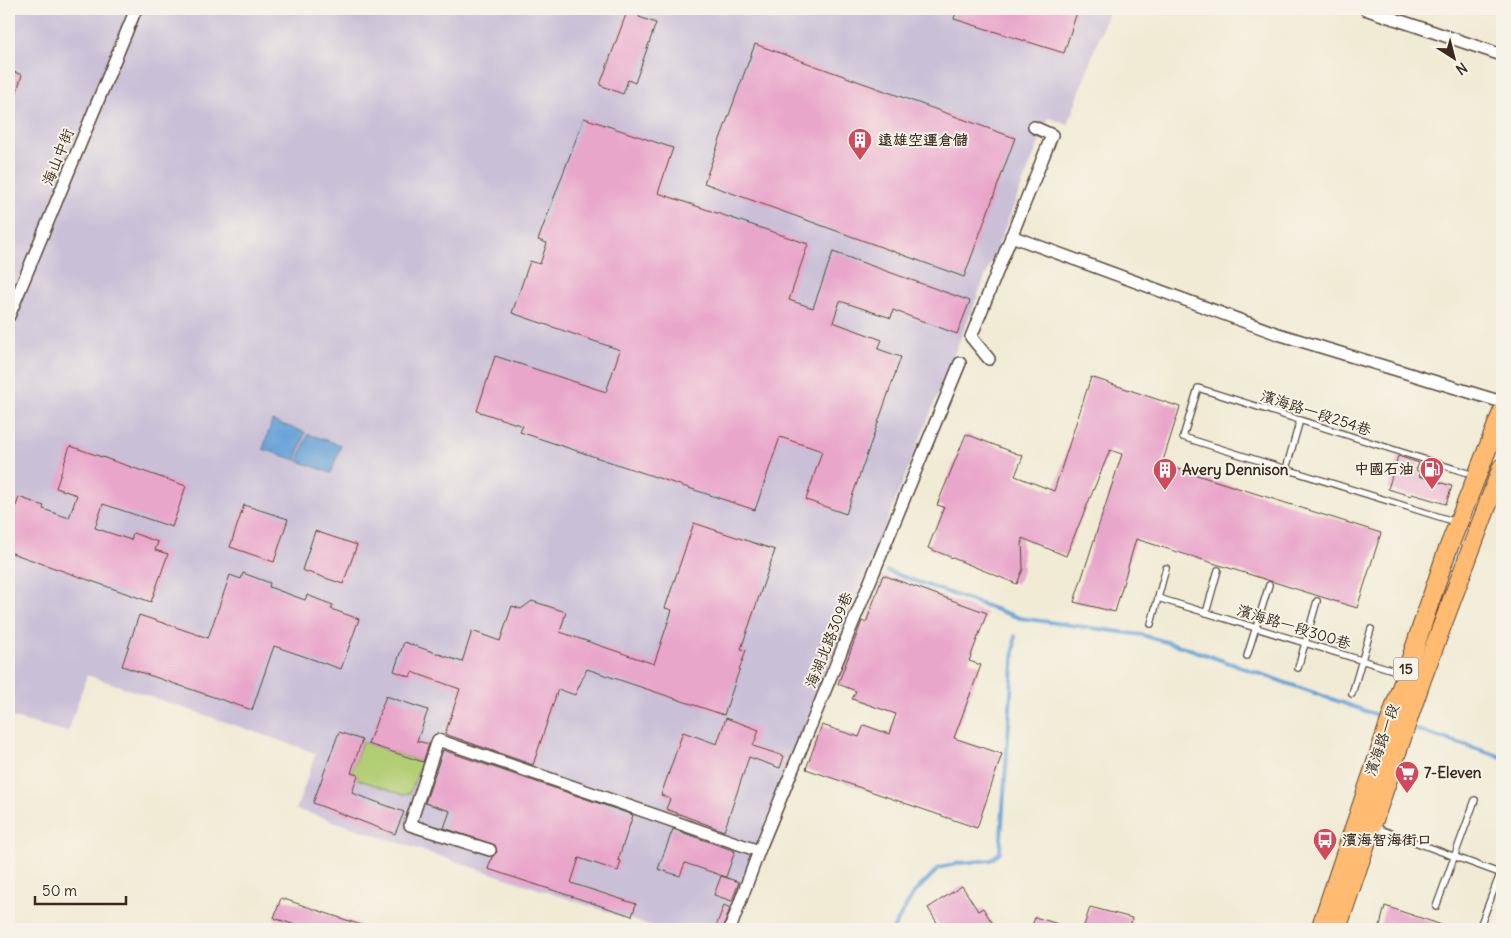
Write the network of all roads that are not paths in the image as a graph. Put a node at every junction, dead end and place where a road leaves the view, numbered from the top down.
1 (136, 9) edge
2 (1364, 9) edge
3 (1502, 55) edge
4 (1034, 128) dead end
5 (1011, 236) junction
6 (9, 316) edge
7 (989, 359) dead end
8 (960, 363) dead end
9 (1502, 402) edge
10 (1502, 412) edge
11 (1300, 420) junction
12 (1502, 467) edge
13 (1286, 469) junction
14 (1476, 476) junction
15 (1458, 522) junction
16 (1166, 568) dead end
17 (1218, 570) dead end
18 (1269, 585) dead end
19 (1158, 598) junction
20 (1316, 601) dead end
21 (1428, 607) junction
22 (1206, 613) junction
23 (1447, 613) junction
24 (1151, 624) dead end
25 (1255, 628) junction
26 (1371, 629) dead end
27 (1305, 643) junction
28 (1247, 656) dead end
29 (1362, 660) junction
30 (1298, 668) dead end
31 (1405, 674) junction
32 (1422, 679) junction
33 (1352, 694) dead end
34 (1475, 800) dead end
35 (1363, 823) junction
36 (490, 850) dead end
37 (759, 851) junction
38 (1454, 856) junction
39 (1502, 872) edge
40 (1436, 907) dead end
41 (730, 929) edge
42 (1320, 929) edge
43 (1337, 929) edge
44 (1479, 929) edge

1 - 6 street, 海山中街
2 - 3 street
4 - 5 street
5 - 7 street
5 - 9 street
8 - 37 street, 海湖北路309巷
10 - 14 main road, 濱海路一段 / 15
11 - 13 lane
11 - 13 lane, 濱海路一段254巷
11 - 14 lane, 濱海路一段254巷
12 - 23 main road, 濱海路一段 / 15
13 - 15 lane
14 - 15 main road, 濱海路一段 / 15
15 - 21 main road, 濱海路一段 / 15
16 - 19 lane
17 - 22 lane
18 - 25 lane
19 - 22 lane, 濱海路一段300巷
19 - 24 lane
20 - 27 lane
21 - 23 main road
21 - 31 main road, 濱海路一段 / 15
22 - 25 lane, 濱海路一段300巷
23 - 32 main road, 濱海路一段 / 15
25 - 27 lane, 濱海路一段300巷
25 - 28 lane
26 - 29 lane
27 - 29 lane, 濱海路一段300巷
27 - 30 lane
29 - 31 lane, 濱海路一段300巷
29 - 33 lane
31 - 32 lane, 濱海路一段300巷
31 - 35 main road, 濱海路一段 / 15
32 - 35 main road, 濱海路一段 / 15
34 - 38 lane
35 - 38 lane
35 - 42 main road, 濱海路一段 / 15
35 - 43 main road, 濱海路一段 / 15
36 - 37 street
37 - 41 street, 海湖北路309巷
38 - 39 lane
38 - 40 lane
39 - 44 lane

